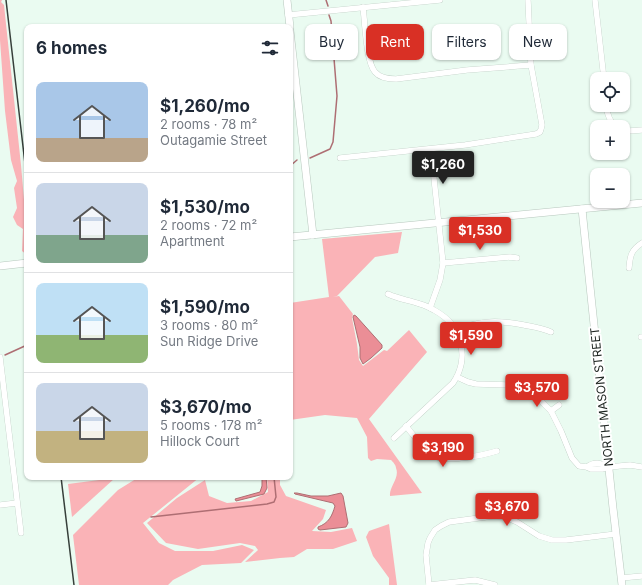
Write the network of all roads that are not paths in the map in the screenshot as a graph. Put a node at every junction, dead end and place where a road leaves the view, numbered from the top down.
1 (286, 0) edge
2 (440, 0) edge
3 (528, 0) edge
4 (595, 0) edge
5 (363, 7) junction
6 (288, 15) junction
7 (290, 24) edge
8 (531, 65) junction
9 (603, 72) edge
10 (293, 74) edge
11 (630, 130) edge
12 (642, 130) edge
13 (431, 150) junction
14 (340, 158) dead end
15 (642, 203) edge
16 (582, 209) junction
17 (438, 222) junction
18 (312, 234) junction
19 (293, 237) edge
20 (642, 243) edge
21 (517, 258) dead end
22 (24, 263) edge
23 (443, 263) junction
24 (0, 266) edge
25 (629, 268) dead end
26 (388, 294) dead end
27 (430, 308) junction
28 (456, 330) junction
29 (551, 332) dead end
30 (0, 357) edge
31 (457, 377) junction
32 (2, 400) edge
33 (559, 405) dead end
34 (551, 411) junction
35 (406, 426) junction
36 (394, 438) dead end
37 (497, 451) dead end
38 (609, 467) junction
39 (642, 467) edge
40 (17, 503) junction
41 (0, 505) edge
42 (21, 533) dead end
43 (616, 534) junction
44 (642, 576) edge
45 (622, 582) edge
46 (429, 585) edge
47 (495, 585) edge

1 - 6 street
2 - 5 street
3 - 8 street
4 - 9 street
5 - 6 street
5 - 8 street
6 - 7 street
8 - 13 street
10 - 18 street
11 - 12 street
13 - 14 street
13 - 17 street
15 - 16 street
16 - 17 street
16 - 38 street, NORTH MASON STREET
17 - 18 street
17 - 23 street
18 - 19 street
20 - 25 street
21 - 23 street
22 - 24 street
23 - 27 street
26 - 27 street
27 - 28 street
28 - 29 street
28 - 31 street
30 - 32 street
31 - 34 street
31 - 35 street
32 - 40 street
33 - 34 street
34 - 38 street
35 - 36 street
35 - 37 street
38 - 39 street
38 - 43 street, NORTH MASON STREET
40 - 41 street
40 - 42 street
43 - 45 street, NORTH MASON STREET
43 - 46 street
44 - 45 street
46 - 47 street

